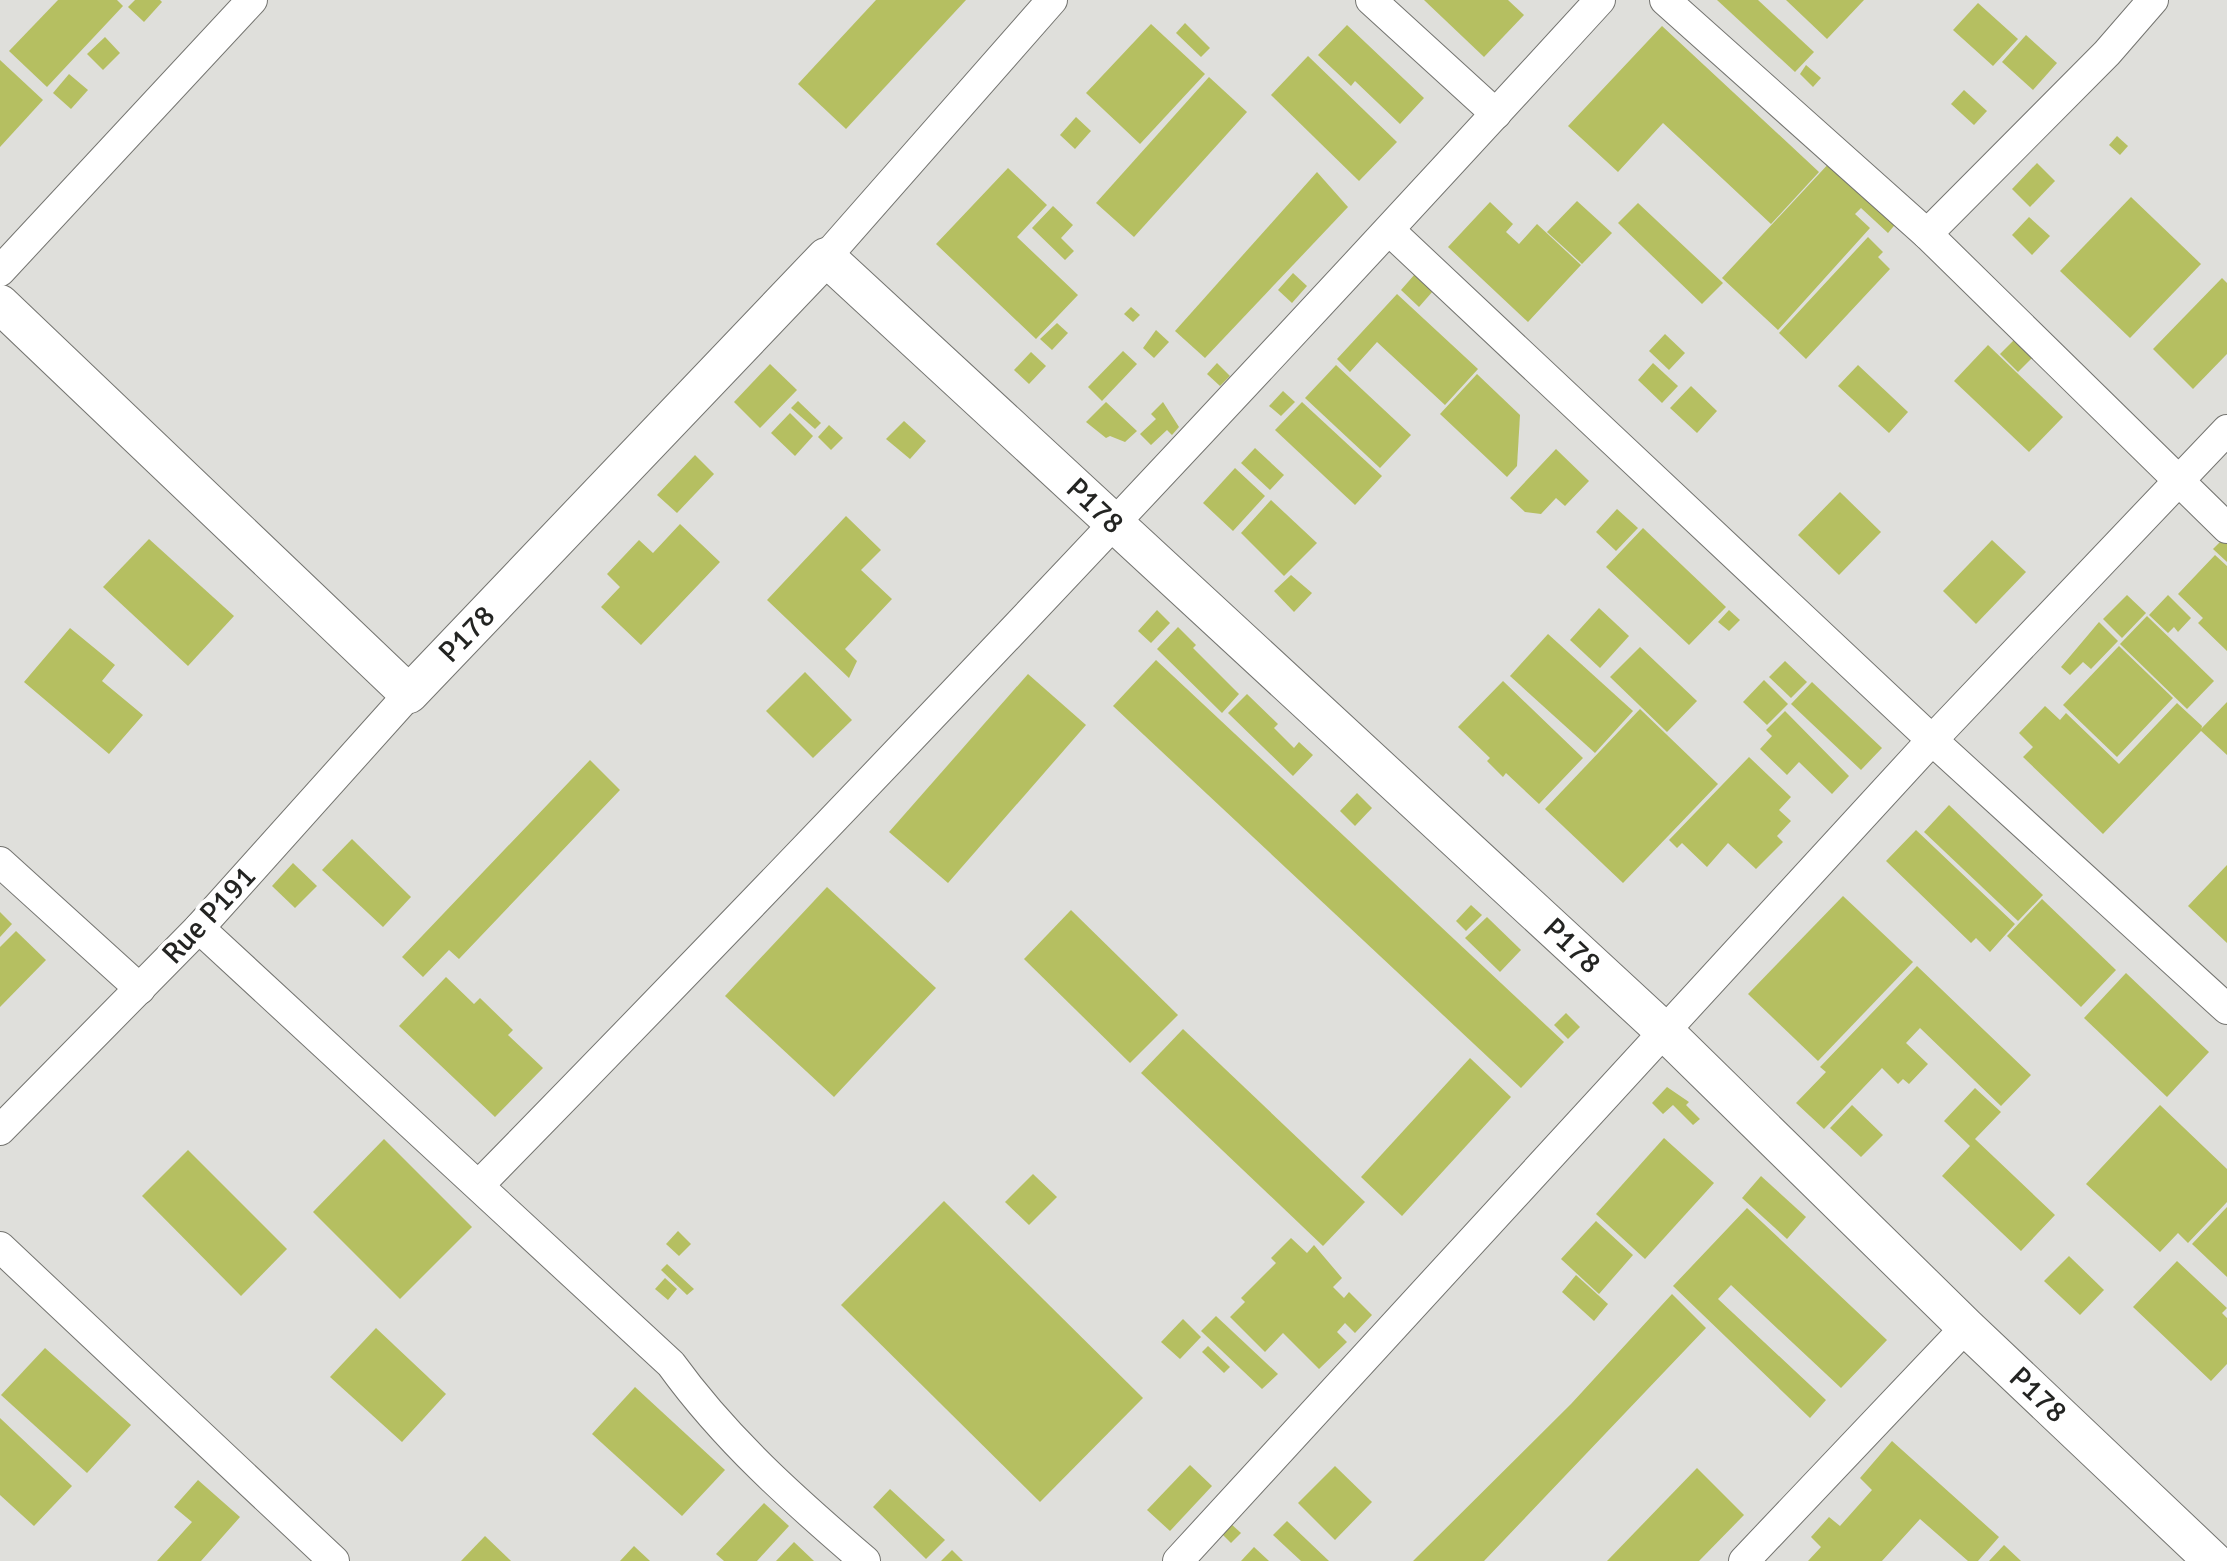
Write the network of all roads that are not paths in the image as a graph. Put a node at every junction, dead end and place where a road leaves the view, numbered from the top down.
1 (252, 0) edge
2 (1052, 0) edge
3 (1371, 0) edge
4 (1600, 0) edge
5 (1665, 0) edge
6 (2153, 0) edge
7 (1496, 114) junction
8 (1390, 231) junction
9 (1927, 234) junction
10 (826, 257) junction
11 (0, 271) edge
12 (0, 304) edge
13 (2227, 430) edge
14 (2177, 480) junction
15 (1113, 523) junction
16 (2227, 528) edge
17 (409, 694) junction
18 (1932, 740) junction
19 (0, 862) edge
20 (199, 928) junction
21 (140, 989) junction
22 (2227, 1009) edge
23 (1664, 1031) junction
24 (0, 1130) edge
25 (480, 1184) junction
26 (0, 1247) edge
27 (1966, 1327) junction
28 (334, 1561) edge
29 (865, 1561) edge
30 (1178, 1561) edge
31 (1744, 1561) edge
32 (2213, 1561) edge

1 - 11 street
2 - 10 street
3 - 7 street
4 - 7 street
5 - 9 street
6 - 9 street
7 - 8 street
8 - 15 street
8 - 18 street
9 - 14 street
10 - 15 street, P178
10 - 17 street, P178
12 - 17 street
13 - 14 street
14 - 16 street
14 - 18 street
15 - 23 street, P178
15 - 25 street
17 - 20 street, Rue P191
18 - 22 street
18 - 23 street
19 - 21 street
20 - 21 street, Rue P191
20 - 25 street
21 - 24 street, Rue P191
23 - 27 street, P178
23 - 30 street
25 - 29 street
26 - 28 street
27 - 31 street
27 - 32 street, P178

